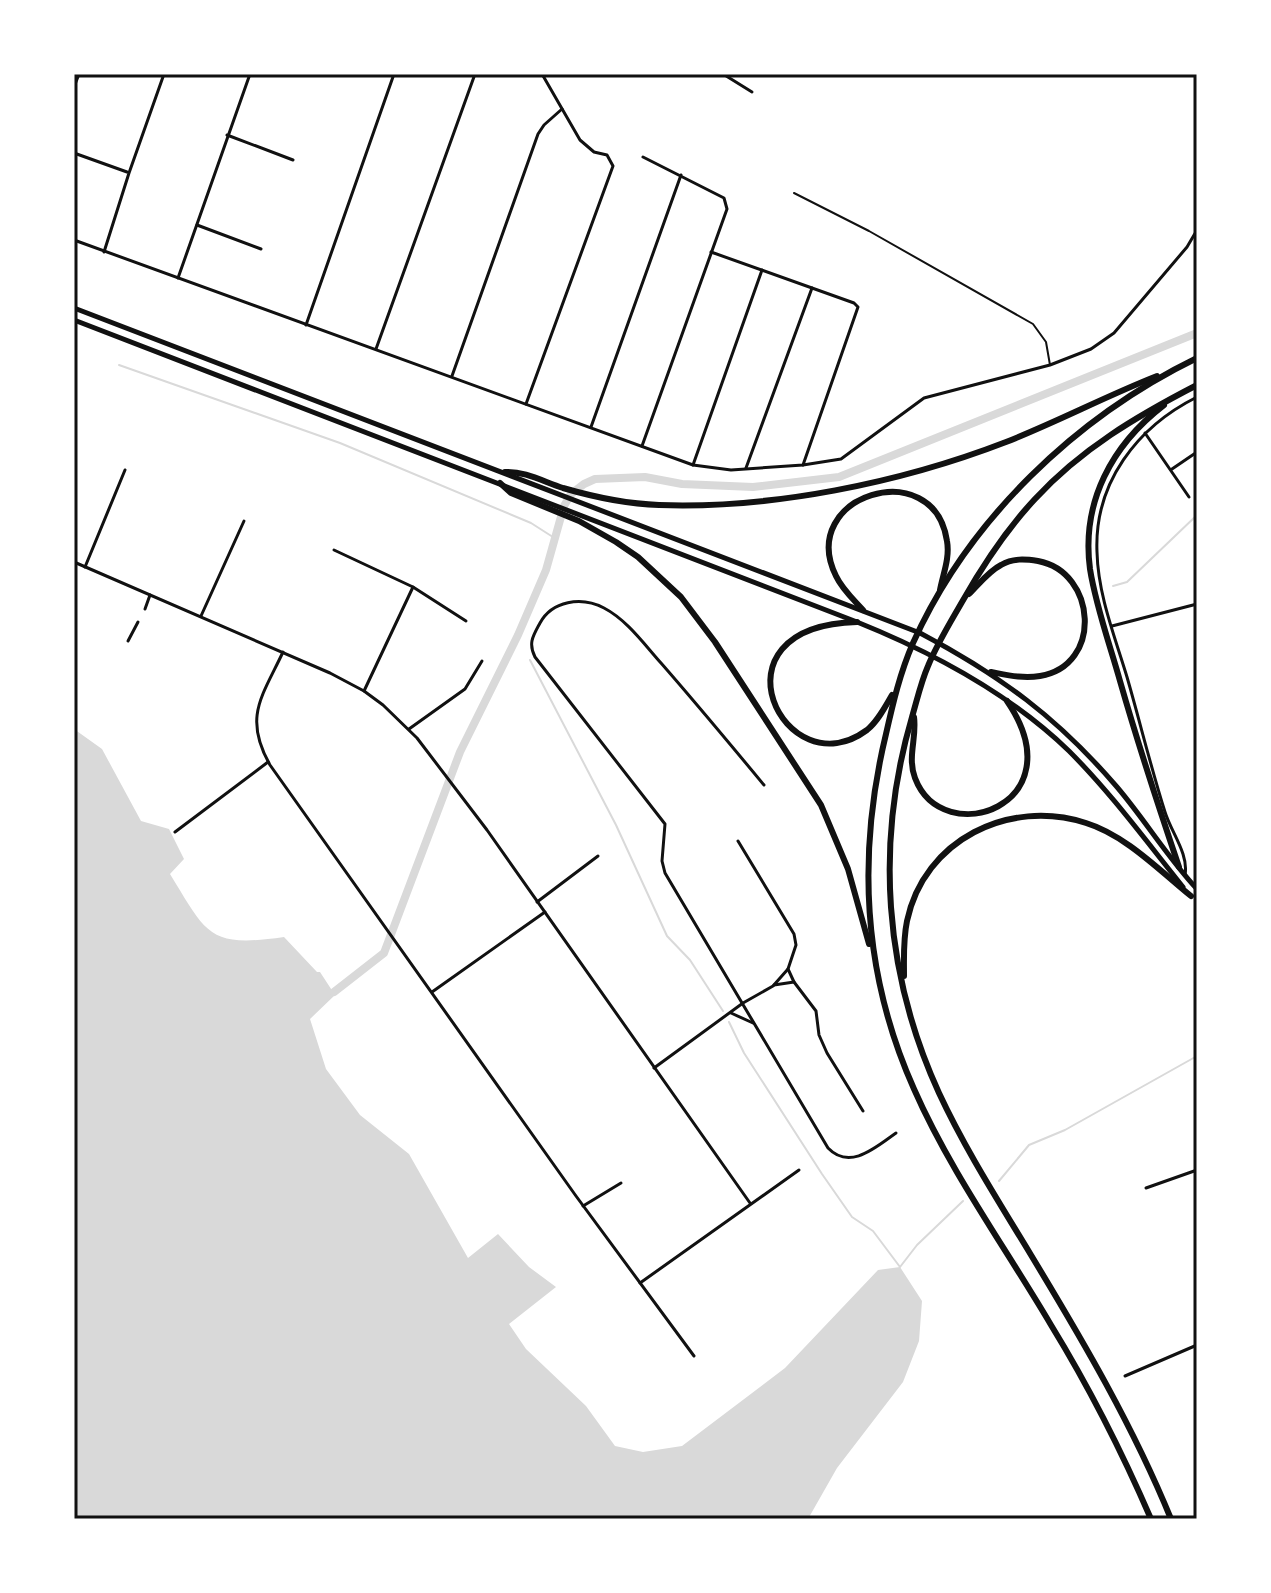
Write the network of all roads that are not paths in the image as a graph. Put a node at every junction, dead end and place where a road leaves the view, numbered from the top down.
1 (79, 74) edge
2 (164, 74) edge
3 (250, 74) edge
4 (394, 74) edge
5 (475, 74) edge
6 (542, 74) edge
7 (723, 74) edge
8 (74, 87) edge
9 (752, 92) dead end
10 (562, 109) junction
11 (227, 135) junction
12 (74, 153) edge
13 (643, 157) dead end
14 (293, 160) dead end
15 (129, 173) junction
16 (681, 175) junction
17 (794, 193) dead end
18 (196, 225) junction
19 (1197, 230) edge
20 (74, 240) edge
21 (261, 249) dead end
22 (104, 252) junction
23 (711, 252) junction
24 (762, 270) junction
25 (178, 279) junction
26 (812, 288) junction
27 (74, 308) edge
28 (74, 320) edge
29 (306, 325) junction
30 (376, 349) junction
31 (1197, 358) edge
32 (1050, 365) junction
33 (1175, 369) junction
34 (452, 376) junction
35 (1197, 385) edge
36 (1178, 394) junction
37 (1197, 397) edge
38 (526, 404) junction
39 (591, 427) junction
40 (1145, 433) junction
41 (642, 446) junction
42 (1197, 452) edge
43 (693, 465) junction
44 (803, 465) junction
45 (746, 468) junction
46 (1172, 469) junction
47 (125, 470) dead end
48 (505, 472) joint
49 (500, 483) joint
50 (552, 488) junction
51 (1189, 497) dead end
52 (579, 518) junction
53 (244, 521) dead end
54 (334, 550) dead end
55 (74, 562) edge
56 (85, 567) junction
57 (413, 587) junction
58 (939, 594) junction
59 (150, 595) junction
60 (964, 599) junction
61 (1197, 604) edge
62 (145, 609) dead end
63 (863, 610) junction
64 (201, 617) junction
65 (466, 621) dead end
66 (138, 622) dead end
67 (857, 622) junction
68 (1112, 626) junction
69 (128, 641) dead end
70 (283, 652) junction
71 (482, 661) dead end
72 (991, 672) junction
73 (364, 691) junction
74 (894, 692) junction
75 (1007, 701) junction
76 (913, 712) junction
77 (409, 729) junction
78 (268, 762) junction
79 (764, 785) dead end
80 (175, 832) dead end
81 (738, 841) dead end
82 (598, 856) dead end
83 (1179, 867) junction
84 (1185, 875) junction
85 (1197, 889) edge
86 (1191, 896) junction
87 (537, 902) junction
88 (1197, 903) edge
89 (545, 912) junction
90 (874, 959) junction
91 (788, 969) junction
92 (794, 982) junction
93 (773, 986) junction
94 (432, 992) junction
95 (904, 992) junction
96 (743, 1003) junction
97 (731, 1013) junction
98 (753, 1023) junction
99 (654, 1068) junction
100 (863, 1111) dead end
101 (896, 1133) dead end
102 (799, 1170) dead end
103 (1197, 1170) edge
104 (621, 1183) dead end
105 (1146, 1188) dead end
106 (750, 1203) junction
107 (583, 1206) junction
108 (640, 1283) junction
109 (1197, 1345) edge
110 (694, 1356) dead end
111 (1125, 1376) dead end
112 (1151, 1519) edge
113 (1171, 1519) edge

1 - 8 street
2 - 15 street
3 - 11 street
4 - 29 street
5 - 30 street
6 - 10 street
7 - 9 street
10 - 34 street
10 - 38 street
11 - 14 street
11 - 18 street
12 - 15 street
13 - 16 street
15 - 22 street
16 - 23 street
16 - 39 street
17 - 32 lane
18 - 21 street
18 - 25 street
19 - 32 street
20 - 22 street
22 - 25 street
23 - 24 street
23 - 41 street
24 - 26 street
24 - 43 street
25 - 29 street
26 - 44 street
26 - 45 street
27 - 48 main road
28 - 49 main road
29 - 30 street
30 - 34 street
31 - 33 highway
32 - 44 street
33 - 50 highway
33 - 58 highway
34 - 38 street
35 - 36 highway
36 - 60 highway
36 - 83 highway
37 - 40 street
38 - 39 street
39 - 41 street
40 - 46 street
40 - 68 street
41 - 43 street
42 - 46 street
43 - 45 street
44 - 45 street
46 - 51 street
47 - 56 street
48 - 50 highway
49 - 52 highway
50 - 63 main road
52 - 67 main road
52 - 90 highway
53 - 64 street
54 - 57 street
55 - 56 street
56 - 59 street
57 - 65 street
57 - 73 street
58 - 63 highway
58 - 74 highway
59 - 62 street
59 - 64 street
60 - 72 highway
60 - 76 highway
61 - 68 street
63 - 72 main road
64 - 70 street
66 - 69 street
67 - 74 highway
67 - 75 main road
68 - 84 street
70 - 73 street
70 - 78 street
71 - 77 street
72 - 83 main road
73 - 77 street
74 - 90 highway
75 - 76 highway
75 - 86 main road
76 - 95 highway
77 - 87 street
78 - 80 street
78 - 94 street
79 - 96 street
81 - 91 street
82 - 87 street
83 - 84 main road
84 - 85 main road
86 - 88 main road
86 - 95 highway
87 - 89 street
89 - 94 street
89 - 99 street
90 - 112 highway
91 - 92 street
91 - 93 street
92 - 93 street
92 - 100 street
93 - 96 street
94 - 107 street
95 - 113 highway
96 - 97 street
96 - 98 street
97 - 98 street
97 - 99 street
98 - 101 street
99 - 106 street
102 - 106 street
103 - 105 street
104 - 107 street
106 - 108 street
107 - 108 street
108 - 110 street
109 - 111 street

